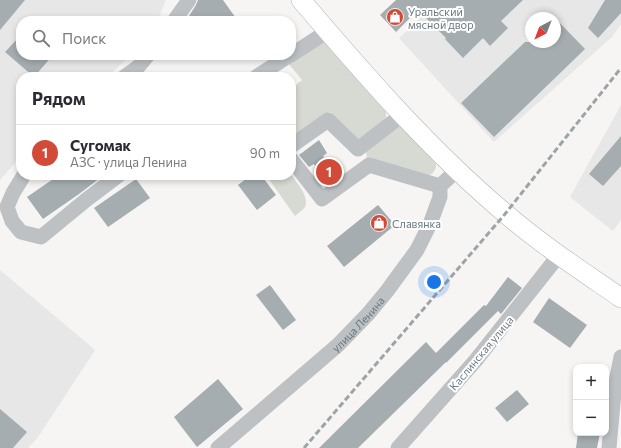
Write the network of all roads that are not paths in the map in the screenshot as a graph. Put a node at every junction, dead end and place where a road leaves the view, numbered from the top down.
1 (189, 0) edge
2 (301, 0) edge
3 (178, 16) edge
4 (328, 31) junction
5 (296, 52) edge
6 (144, 60) edge
7 (283, 60) edge
8 (131, 72) edge
9 (264, 72) edge
10 (402, 114) junction
11 (296, 142) edge
12 (296, 165) edge
13 (457, 170) junction
14 (21, 180) edge
15 (112, 180) edge
16 (440, 186) junction
17 (559, 255) junction
18 (621, 298) edge
19 (621, 357) edge
20 (218, 448) edge
21 (398, 448) edge
22 (609, 448) edge

1 - 3 street
2 - 4 main road
4 - 5 street
4 - 10 main road
6 - 8 street
7 - 9 street
10 - 11 street
10 - 13 main road
12 - 16 street
13 - 16 street
13 - 17 main road
14 - 15 street
16 - 20 street, улица Ленина
17 - 18 main road
17 - 21 street, Каслинская улица
19 - 22 street

